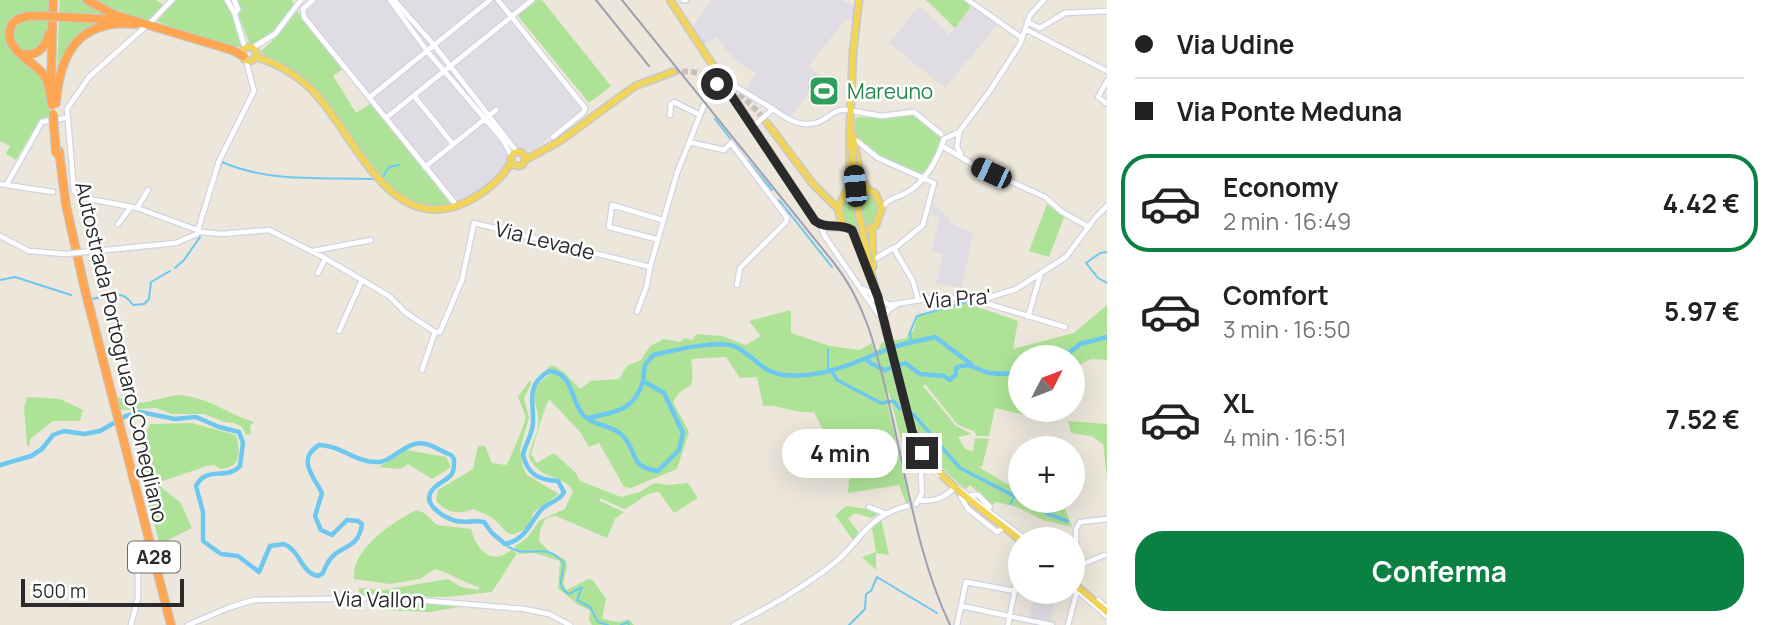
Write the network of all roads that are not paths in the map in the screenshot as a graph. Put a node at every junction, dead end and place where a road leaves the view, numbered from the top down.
1 (53, 0) edge
2 (88, 0) edge
3 (172, 0) edge
4 (227, 0) edge
5 (234, 0) edge
6 (301, 0) edge
7 (313, 0) edge
8 (490, 0) edge
9 (498, 0) edge
10 (532, 0) edge
11 (670, 0) edge
12 (859, 0) edge
13 (968, 0) edge
14 (1044, 0) edge
15 (393, 1) edge
16 (385, 9) dead end
17 (1107, 12) edge
18 (235, 13) junction
19 (511, 17) junction
20 (150, 22) dead end
21 (1027, 22) junction
22 (145, 27) dead end
23 (160, 27) junction
24 (1025, 29) junction
25 (1022, 38) junction
26 (434, 45) junction
27 (427, 51) junction
28 (16, 53) junction
29 (251, 53) junction
30 (450, 66) junction
31 (444, 71) junction
32 (1107, 71) edge
33 (673, 72) tunnel mouth
34 (1107, 81) edge
35 (719, 82) junction
36 (414, 96) junction
37 (370, 97) junction
38 (1106, 103) edge
39 (54, 109) junction
40 (773, 109) junction
41 (496, 110) dead end
42 (670, 115) dead end
43 (700, 115) junction
44 (487, 117) junction
45 (66, 118) junction
46 (386, 118) junction
47 (850, 121) junction
48 (753, 122) junction
49 (767, 123) tunnel mouth
50 (941, 134) dead end
51 (553, 137) dead end
52 (955, 138) junction
53 (857, 141) dead end
54 (689, 142) junction
55 (453, 144) junction
56 (957, 147) junction
57 (948, 149) junction
58 (517, 158) junction
59 (965, 159) junction
60 (425, 167) junction
61 (923, 178) junction
62 (0, 184) edge
63 (7, 184) junction
64 (867, 189) junction
65 (148, 190) dead end
66 (52, 192) dead end
67 (844, 196) junction
68 (878, 198) junction
69 (892, 198) junction
70 (830, 199) junction
71 (454, 202) dead end
72 (1107, 206) edge
73 (134, 208) junction
74 (882, 208) junction
75 (839, 212) junction
76 (662, 219) junction
77 (118, 224) dead end
78 (1089, 227) junction
79 (826, 228) junction
80 (849, 228) junction
81 (872, 229) junction
82 (198, 232) junction
83 (0, 236) edge
84 (656, 239) junction
85 (371, 240) dead end
86 (894, 249) junction
87 (312, 251) junction
88 (883, 254) dead end
89 (326, 259) junction
90 (650, 267) junction
91 (318, 273) dead end
92 (1040, 276) junction
93 (362, 280) junction
94 (737, 285) dead end
95 (878, 297) junction
96 (921, 299) junction
97 (972, 299) junction
98 (898, 304) junction
99 (637, 312) dead end
100 (878, 314) dead end
101 (1028, 317) junction
102 (884, 319) junction
103 (1065, 327) dead end
104 (340, 331) dead end
105 (435, 332) junction
106 (422, 370) dead end
107 (918, 446) junction
108 (920, 455) junction
109 (926, 463) junction
110 (920, 467) junction
111 (955, 488) junction
112 (972, 495) dead end
113 (967, 500) dead end
114 (907, 506) dead end
115 (869, 507) dead end
116 (884, 513) junction
117 (1107, 519) edge
118 (1003, 520) junction
119 (1008, 527) edge
120 (1077, 527) edge
121 (1000, 528) junction
122 (1008, 532) edge
123 (1008, 534) edge
124 (1105, 555) dead end
125 (138, 559) dead end
126 (1085, 563) edge
127 (1008, 590) edge
128 (1085, 594) edge
129 (1012, 604) edge
130 (1071, 604) edge
131 (961, 606) junction
132 (1107, 612) edge
133 (1009, 617) junction
134 (131, 625) edge
135 (169, 625) edge
136 (188, 625) edge
137 (570, 625) edge
138 (734, 625) edge
139 (957, 625) edge
140 (1008, 625) edge
141 (1052, 625) edge
142 (1068, 625) edge

1 - 28 highway
1 - 39 highway, Autostrada Portogruaro-Conegliano / A28
2 - 23 highway
3 - 20 street
4 - 18 street
5 - 18 street
6 - 29 street
7 - 37 street
8 - 26 street
9 - 19 street
10 - 19 street
11 - 35 main road
12 - 47 main road
13 - 25 street
14 - 21 street
15 - 16 street
15 - 26 street
15 - 27 street
17 - 21 street
18 - 29 street
19 - 30 street
19 - 51 street
21 - 24 street
22 - 45 street
23 - 28 highway, bridge
23 - 29 highway
23 - 39 highway
24 - 25 street
24 - 32 street
25 - 52 street
26 - 27 street
26 - 30 street
27 - 31 street
27 - 37 street
28 - 39 highway
29 - 58 main road
29 - 82 street
30 - 31 street
30 - 44 street
31 - 36 street
31 - 44 street
33 - 58 main road
34 - 38 street
35 - 40 street
35 - 43 street
35 - 48 main road
36 - 46 street
36 - 55 street
37 - 46 street
39 - 135 highway, Autostrada Portogruaro-Conegliano / A28, bridge
40 - 48 street
40 - 50 street
41 - 44 street
42 - 43 street
43 - 54 street
44 - 55 street
44 - 58 street
45 - 63 street
45 - 73 street
46 - 60 street
47 - 64 main road
47 - 67 main road
47 - 95 main road, bridge
48 - 79 main road
49 - 70 main road
52 - 56 street
52 - 57 street
53 - 61 street
54 - 76 street
54 - 94 street
55 - 60 street
56 - 57 street
56 - 59 street
57 - 59 street
57 - 61 street
59 - 78 street
60 - 71 street
61 - 69 street
61 - 86 street
62 - 63 street
63 - 66 street
64 - 67 main road
64 - 68 main road
65 - 73 street
67 - 70 main road
67 - 75 main road
68 - 69 street
68 - 74 main road
69 - 74 street
70 - 75 main road
72 - 78 street, Via Pra'
73 - 77 street
73 - 82 street
74 - 81 main road
75 - 79 main road
75 - 80 main road
76 - 84 street
76 - 84 street
78 - 92 street, Via Pra'
79 - 80 main road
79 - 100 street
80 - 81 main road
80 - 95 main road
81 - 95 main road
82 - 83 street, bridge
82 - 87 street
84 - 90 street
85 - 87 street
86 - 88 street
86 - 96 street
87 - 89 street
89 - 91 street
89 - 93 street
90 - 99 street
90 - 105 street, Via Levade
92 - 97 street, Via Pra'
92 - 101 street
93 - 104 street
93 - 105 street
95 - 98 street, Via Pra'
95 - 102 main road
96 - 97 street, Via Pra'
96 - 98 street, Via Pra'
97 - 101 street
98 - 102 street, Via Pra'
101 - 103 street
102 - 107 main road
105 - 106 street
107 - 108 street
107 - 111 main road
108 - 109 street
108 - 110 street
109 - 110 street
109 - 111 street
110 - 111 street
111 - 118 street
111 - 121 street
111 - 122 main road
112 - 118 street
113 - 121 street
114 - 116 street
115 - 116 street
116 - 138 street
117 - 120 street
118 - 119 street
121 - 123 street
124 - 126 street
125 - 134 street
127 - 131 street
128 - 132 main road
129 - 133 street
130 - 142 street
131 - 133 street
131 - 139 street
133 - 140 street
133 - 141 street
136 - 137 street, Via Vallon

